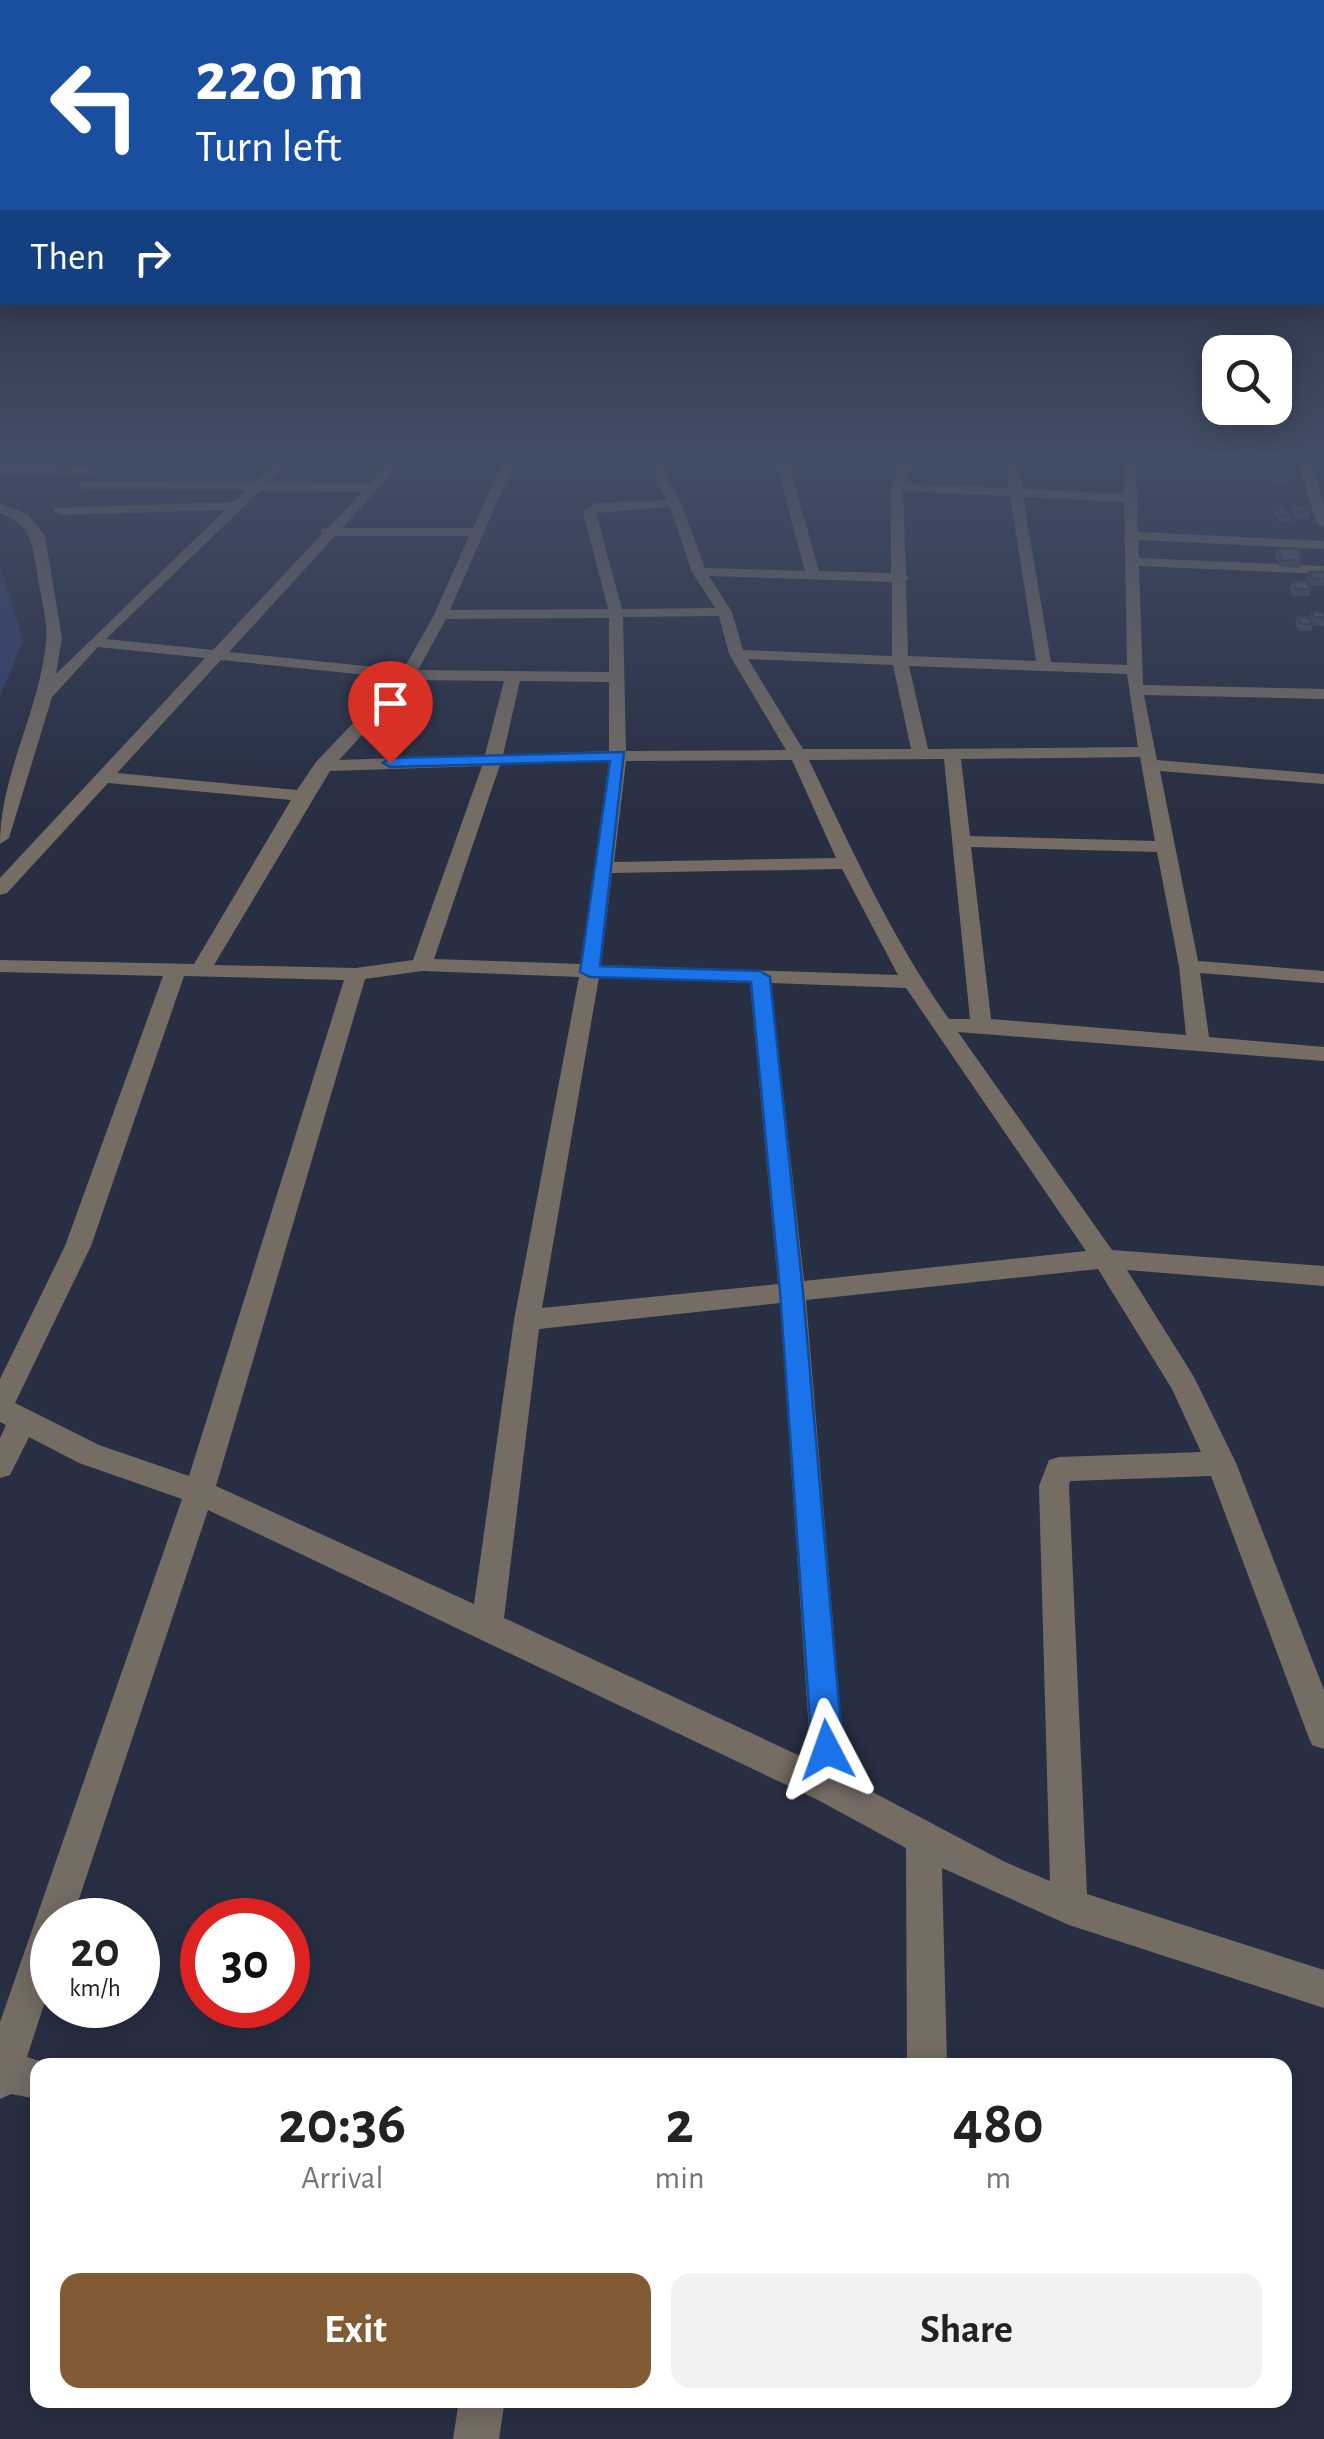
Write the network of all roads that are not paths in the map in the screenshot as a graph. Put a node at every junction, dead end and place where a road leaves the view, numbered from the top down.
1 (44, 575) edge
2 (163, 575) edge
3 (287, 575) edge
4 (460, 575) edge
5 (606, 575) edge
6 (701, 575) edge
7 (854, 575) edge
8 (902, 575) edge
9 (1030, 575) edge
10 (1130, 575) edge
11 (902, 578) junction
12 (725, 612) junction
13 (616, 613) junction
14 (442, 616) junction
15 (94, 642) junction
16 (736, 654) junction
17 (214, 655) junction
18 (900, 659) junction
19 (1044, 665) junction
20 (1133, 670) junction
21 (408, 674) junction
22 (514, 674) junction
23 (620, 677) junction
24 (1135, 690) junction
25 (1324, 694) edge
26 (44, 696) junction
27 (797, 753) junction
28 (920, 753) junction
29 (952, 755) junction
30 (618, 756) junction
31 (494, 758) junction
32 (1149, 759) junction
33 (322, 766) junction
34 (100, 777) junction
35 (1324, 779) edge
36 (304, 796) junction
37 (0, 838) edge
38 (962, 841) junction
39 (1166, 847) junction
40 (848, 863) junction
41 (602, 868) junction
42 (0, 889) edge
43 (422, 965) junction
44 (0, 966) edge
45 (1189, 966) junction
46 (176, 968) junction
47 (202, 968) junction
48 (590, 972) junction
49 (356, 974) junction
50 (1324, 976) edge
51 (760, 977) junction
52 (912, 982) junction
53 (981, 1025) junction
54 (946, 1026) junction
55 (1198, 1042) junction
56 (1324, 1054) edge
57 (1105, 1259) junction
58 (1324, 1276) edge
59 (792, 1292) junction
60 (527, 1320) junction
61 (8, 1410) edge
62 (1221, 1463) junction
63 (0, 1466) edge
64 (199, 1492) junction
65 (487, 1627) junction
66 (1324, 1734) edge
67 (830, 1788) junction
68 (924, 1841) junction
69 (61, 1898) edge
70 (1069, 1907) junction
71 (1324, 1990) edge
72 (30, 2004) edge
73 (927, 2058) edge
74 (10, 2076) edge
75 (481, 2408) edge
76 (476, 2439) edge

1 - 26 street
2 - 15 street
3 - 17 street
4 - 14 street
5 - 13 street
6 - 12 street
7 - 11 street
8 - 11 street
9 - 19 street
10 - 20 street
11 - 18 street
12 - 13 street
12 - 16 street
13 - 14 street
13 - 23 street
14 - 21 street
15 - 17 street
15 - 26 street
16 - 18 street
16 - 27 street
17 - 21 street
17 - 34 street
18 - 19 street
18 - 28 street
19 - 20 street
20 - 24 street
21 - 22 street
21 - 33 street
22 - 23 street
22 - 31 street
23 - 30 street
24 - 25 street
24 - 32 street
26 - 37 street
27 - 28 street
27 - 30 street
27 - 40 street
28 - 29 street
29 - 32 street
29 - 38 street
30 - 31 street
30 - 41 street
31 - 33 street
31 - 43 street
32 - 35 street
32 - 39 street
33 - 36 street
34 - 36 street
34 - 42 street
36 - 47 street
38 - 39 street
38 - 53 street
39 - 45 street
40 - 41 street
40 - 52 street
41 - 48 street
43 - 48 street
43 - 49 street
44 - 46 street
45 - 50 street
45 - 55 street
46 - 47 street
46 - 61 street
47 - 49 street
48 - 51 street
48 - 60 street
49 - 64 street
51 - 52 street
51 - 59 street
52 - 54 street
53 - 54 street
53 - 55 street
54 - 57 street
55 - 56 street
57 - 58 street
57 - 59 street
57 - 62 street
59 - 60 street
59 - 67 street
60 - 65 street
61 - 63 street
61 - 64 street
62 - 66 street
62 - 70 street
64 - 65 street
64 - 69 street
65 - 67 street
67 - 68 street
68 - 70 street
68 - 73 street
70 - 71 street
72 - 74 street
75 - 76 street

